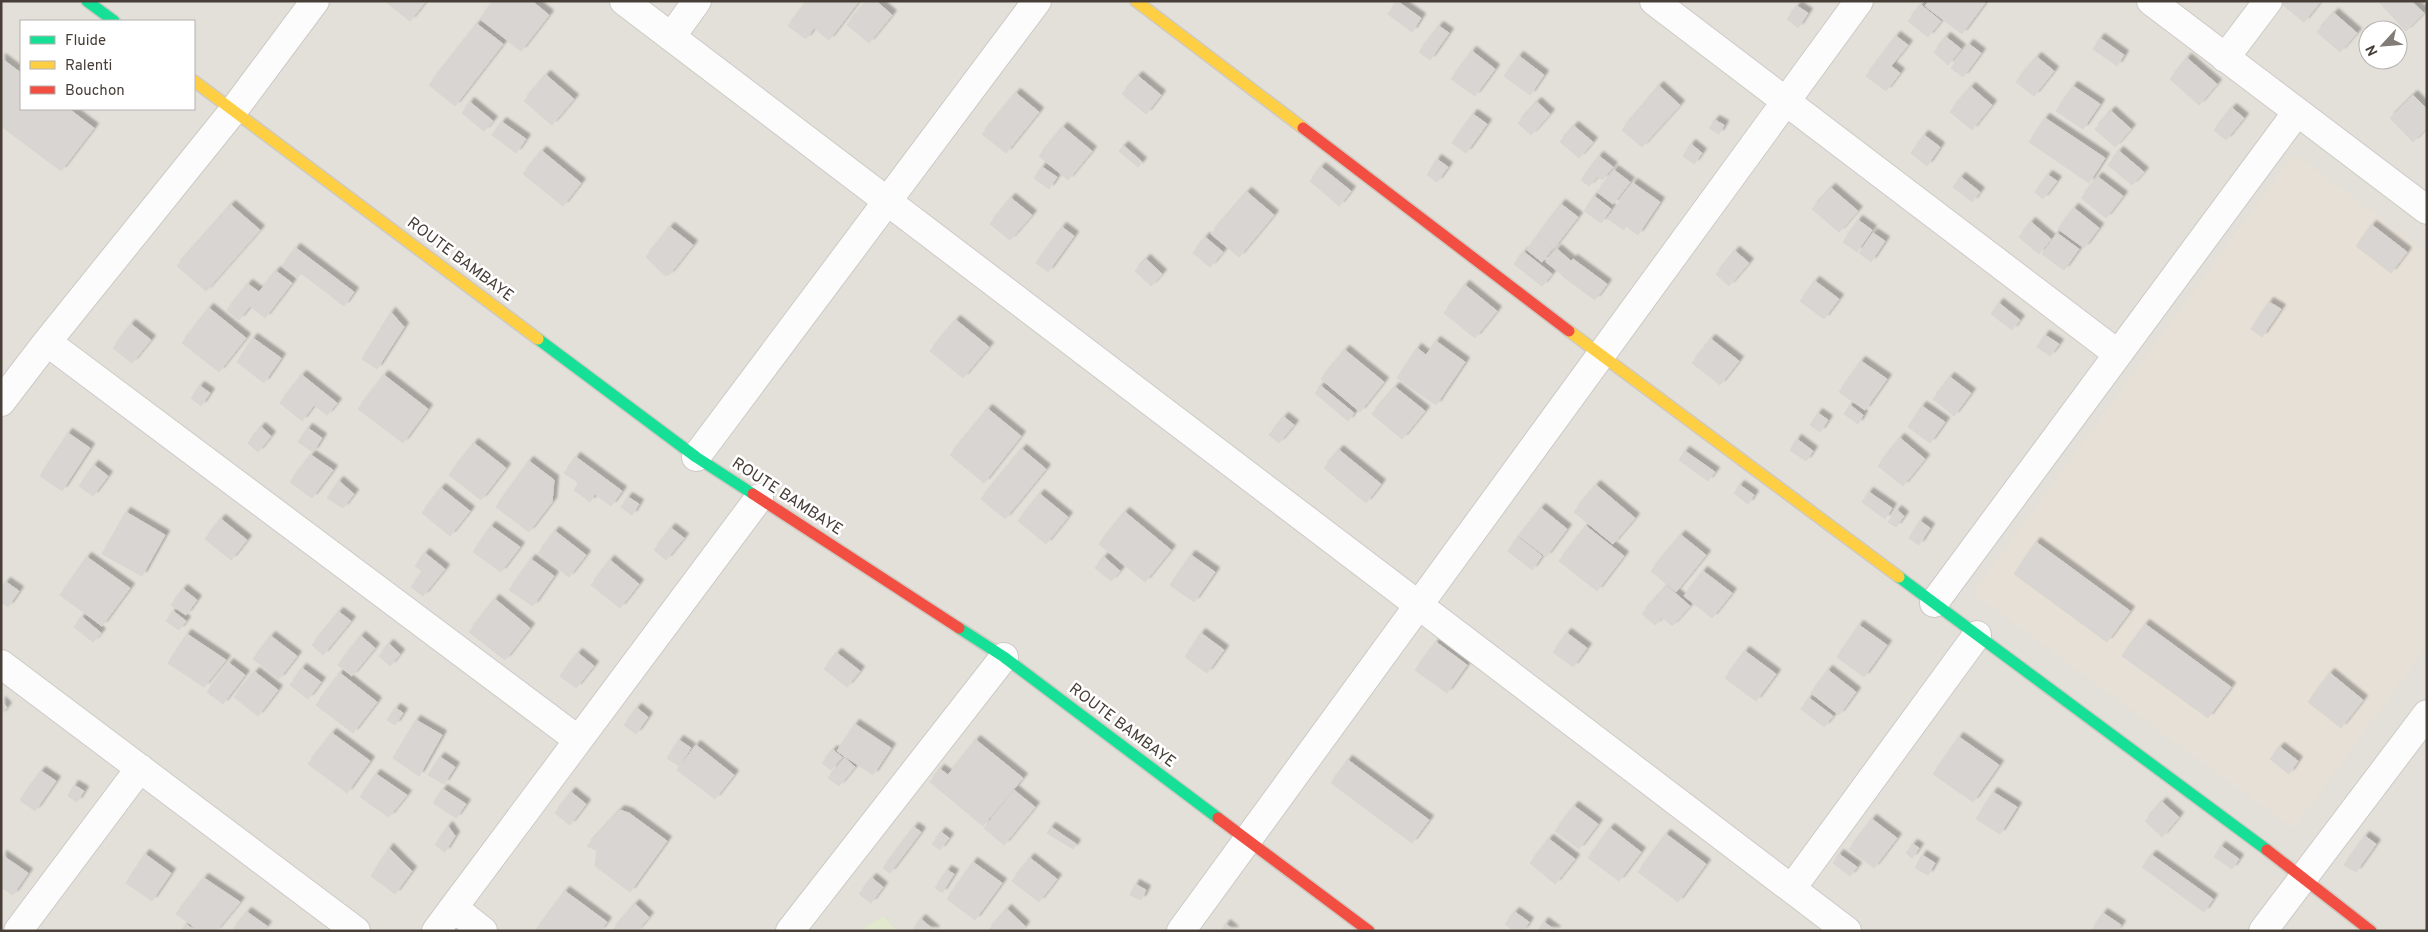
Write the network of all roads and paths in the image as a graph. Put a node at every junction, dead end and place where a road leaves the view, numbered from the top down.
1 (87, 1) edge
2 (315, 1) edge
3 (624, 1) edge
4 (698, 1) edge
5 (1037, 1) edge
6 (1136, 1) edge
7 (1654, 1) edge
8 (1860, 1) edge
9 (2151, 1) edge
10 (2268, 1) edge
11 (113, 20) edge
12 (671, 37) junction
13 (2225, 58) junction
14 (195, 82) edge
15 (1787, 101) junction
16 (233, 111) junction
17 (2297, 112) junction
18 (888, 202) junction
19 (2427, 210) edge
20 (47, 342) junction
21 (2118, 354) junction
22 (1600, 355) junction
23 (1, 402) edge
24 (696, 457) junction
25 (759, 498) junction
26 (1934, 603) junction
27 (1417, 604) junction
28 (1977, 635) junction
29 (1004, 657) junction
30 (1, 664) edge
31 (2427, 714) edge
32 (577, 739) junction
33 (140, 768) junction
34 (1248, 841) junction
35 (2303, 878) junction
36 (1792, 888) junction
37 (454, 908) junction
38 (18, 931) edge
39 (356, 931) edge
40 (436, 931) edge
41 (483, 931) edge
42 (790, 931) edge
43 (1180, 931) edge
44 (1369, 931) edge
45 (1847, 931) edge
46 (2264, 931) edge
47 (2370, 931) edge

1 - 11 street
2 - 16 street
3 - 12 street
4 - 12 street
5 - 18 street
6 - 22 street
7 - 15 street
8 - 15 street
9 - 13 street
10 - 13 street
12 - 18 street
13 - 17 street
14 - 16 street, ROUTE BAMBAYE
15 - 21 street
15 - 22 street
16 - 20 street
16 - 24 street, ROUTE BAMBAYE
17 - 19 street
17 - 21 street
18 - 24 street
18 - 27 street
20 - 23 street
20 - 32 street
21 - 26 street
22 - 26 street
22 - 27 street
24 - 25 street, ROUTE BAMBAYE
25 - 29 street, ROUTE BAMBAYE
25 - 32 street
26 - 28 street
27 - 34 street
27 - 36 street
28 - 35 street
28 - 36 street
29 - 34 street, ROUTE BAMBAYE
29 - 42 street
30 - 33 street
31 - 35 street
32 - 37 street
33 - 38 street
33 - 39 street
34 - 43 street
34 - 44 street, ROUTE BAMBAYE
35 - 46 street
35 - 47 street
36 - 45 street
37 - 40 street
37 - 41 street

